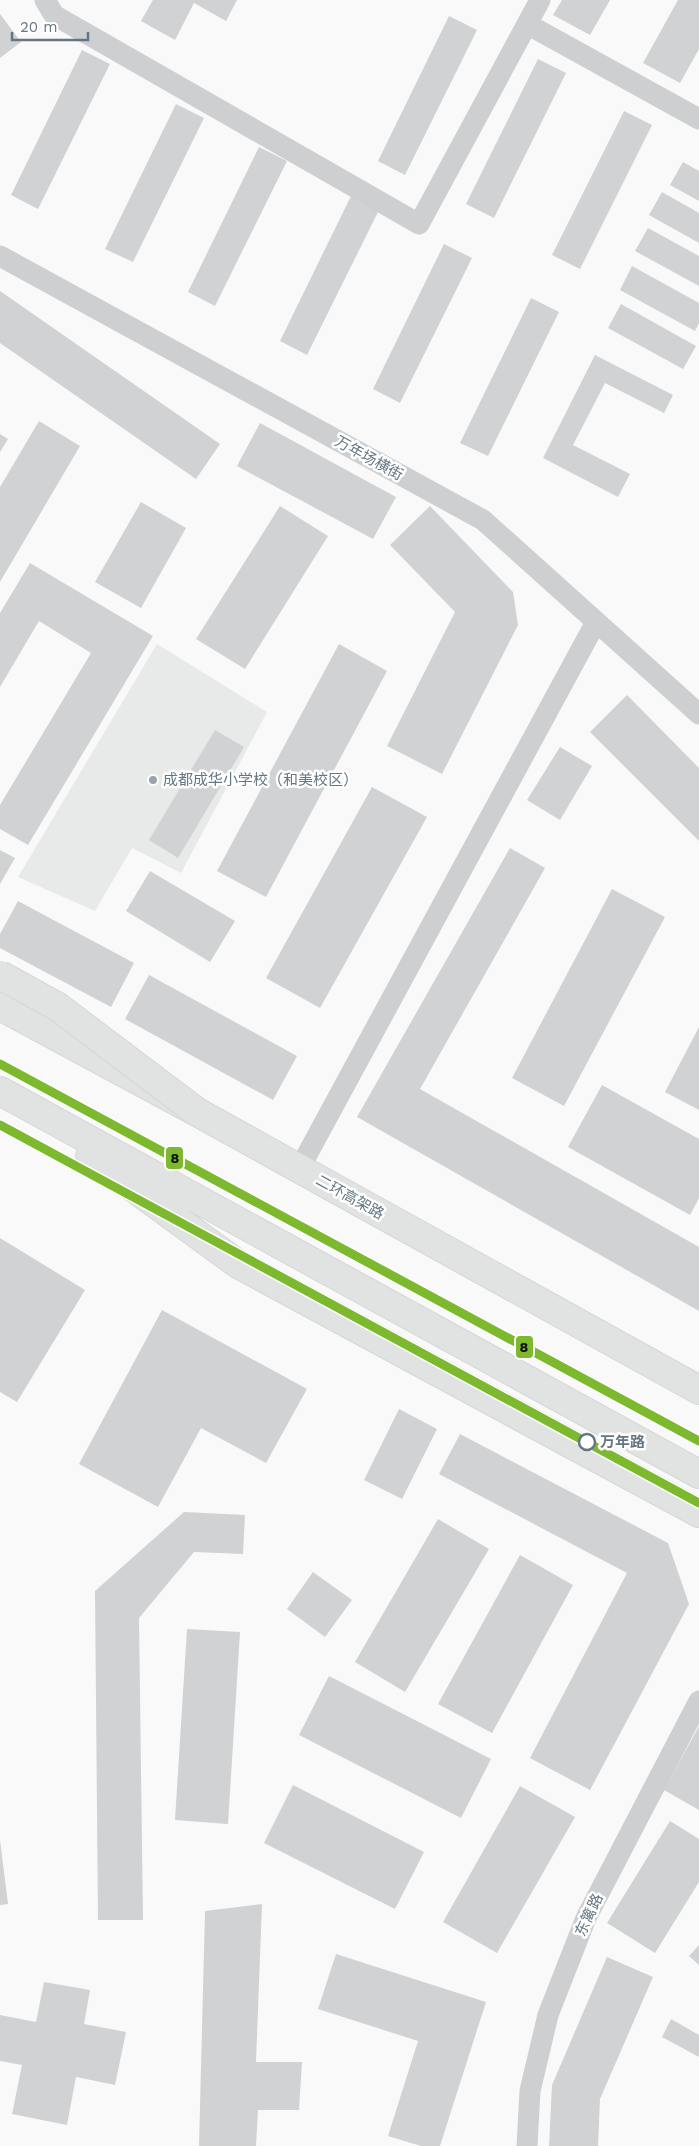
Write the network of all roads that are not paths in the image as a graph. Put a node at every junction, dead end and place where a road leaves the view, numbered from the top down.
1 (45, 0) edge
2 (540, 0) edge
3 (526, 24) junction
4 (699, 118) edge
5 (0, 256) edge
6 (596, 622) junction
7 (699, 714) edge
8 (0, 975) edge
9 (0, 1006) edge
10 (0, 1091) edge
11 (196, 1112) junction
12 (62, 1136) dead end
13 (303, 1162) dead end
14 (699, 1390) edge
15 (699, 1474) edge
16 (699, 1513) edge
17 (699, 1701) edge
18 (527, 2146) edge

1 - 3 street
2 - 3 street
3 - 4 street
5 - 6 street, 万年场横街
6 - 7 street, 万年场横街
6 - 13 street
8 - 11 highway, bridge
9 - 11 highway, 二环高架路, bridge
10 - 15 highway
11 - 14 highway, 二环高架路
12 - 16 highway
17 - 18 street, 东篱路

